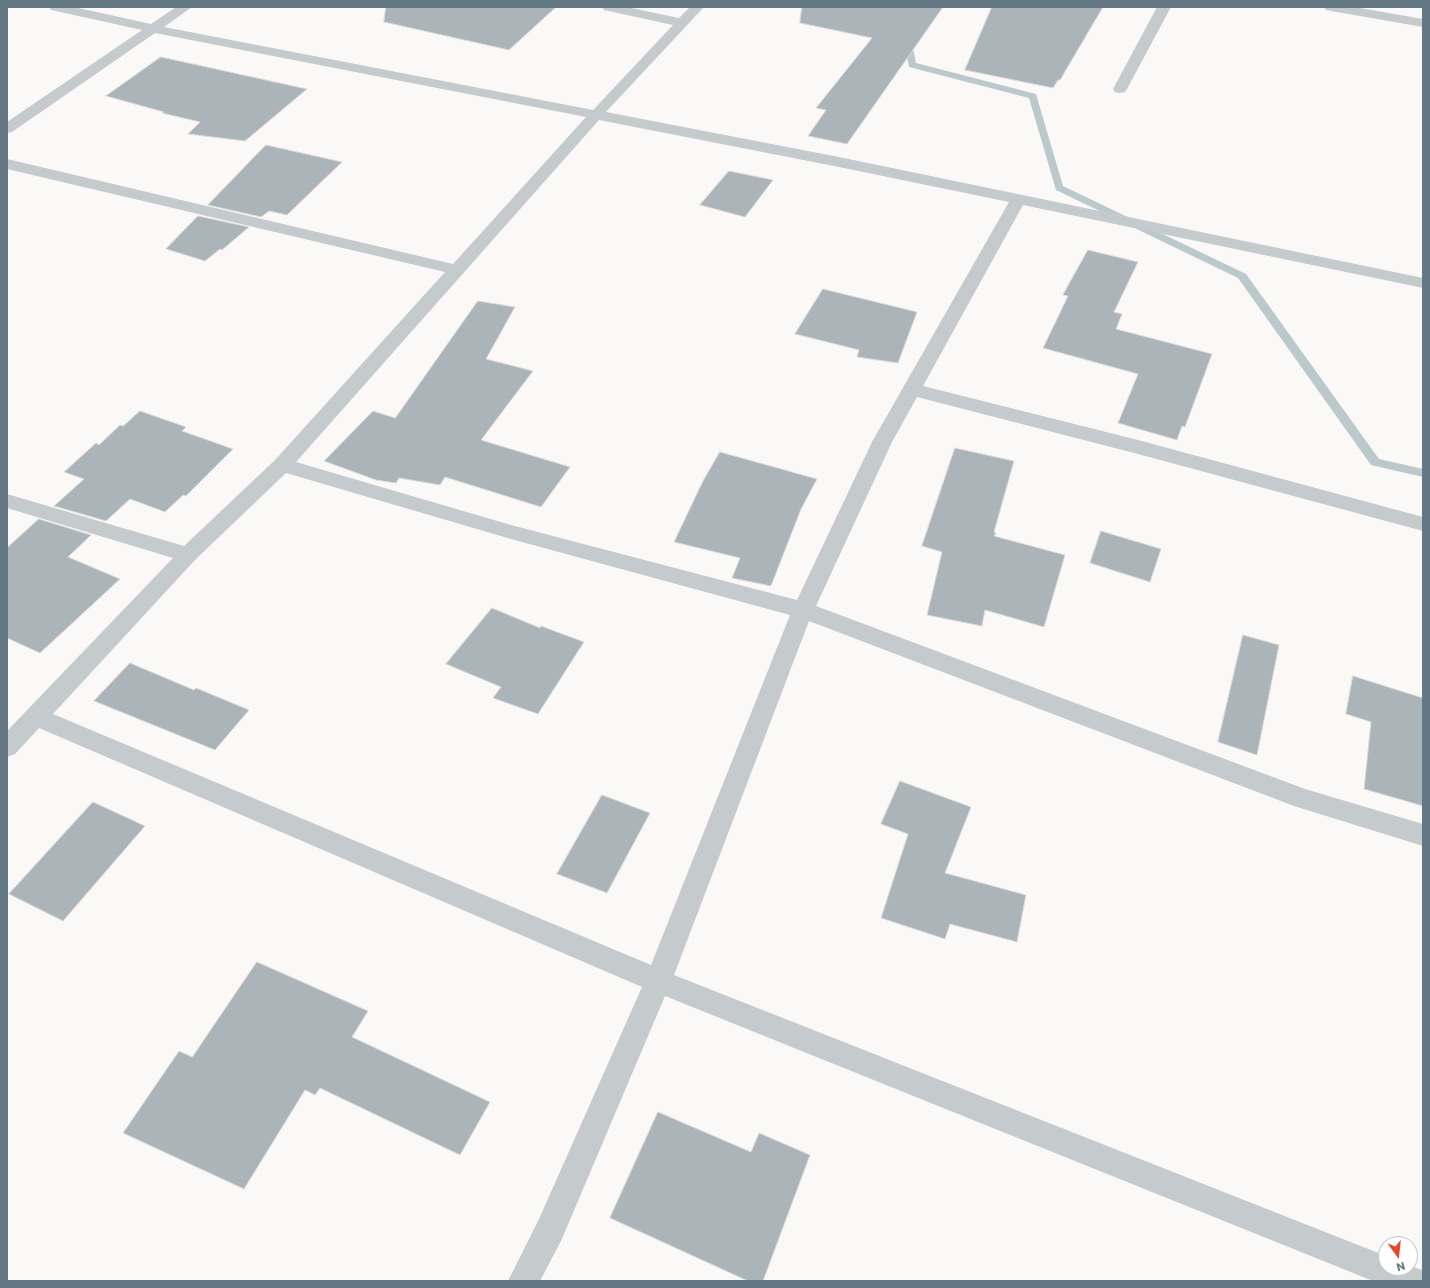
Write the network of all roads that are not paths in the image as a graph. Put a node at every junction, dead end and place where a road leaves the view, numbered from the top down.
1 (56, 7) edge
2 (185, 7) edge
3 (609, 7) edge
4 (697, 7) edge
5 (1164, 7) edge
6 (1331, 7) edge
7 (1423, 22) edge
8 (682, 23) junction
9 (153, 29) junction
10 (1120, 89) dead end
11 (595, 116) junction
12 (7, 129) edge
13 (7, 164) edge
14 (1018, 200) junction
15 (458, 270) junction
16 (1423, 283) edge
17 (912, 390) junction
18 (282, 465) junction
19 (7, 501) edge
20 (1423, 524) edge
21 (188, 555) junction
22 (803, 610) junction
23 (37, 717) junction
24 (7, 747) edge
25 (1423, 835) edge
26 (658, 981) junction
27 (523, 1281) edge
28 (1410, 1281) edge

1 - 9 street
2 - 9 street
3 - 8 street
4 - 8 street
5 - 10 street
6 - 7 street
8 - 11 street
9 - 11 street
9 - 12 street
11 - 14 street
11 - 15 street
13 - 15 street
14 - 16 street
14 - 17 street
15 - 18 street
17 - 20 street
17 - 22 street
18 - 21 street
18 - 22 street
19 - 21 street
21 - 23 street
22 - 25 street
22 - 26 street
23 - 24 street
23 - 26 street
26 - 27 street
26 - 28 street

